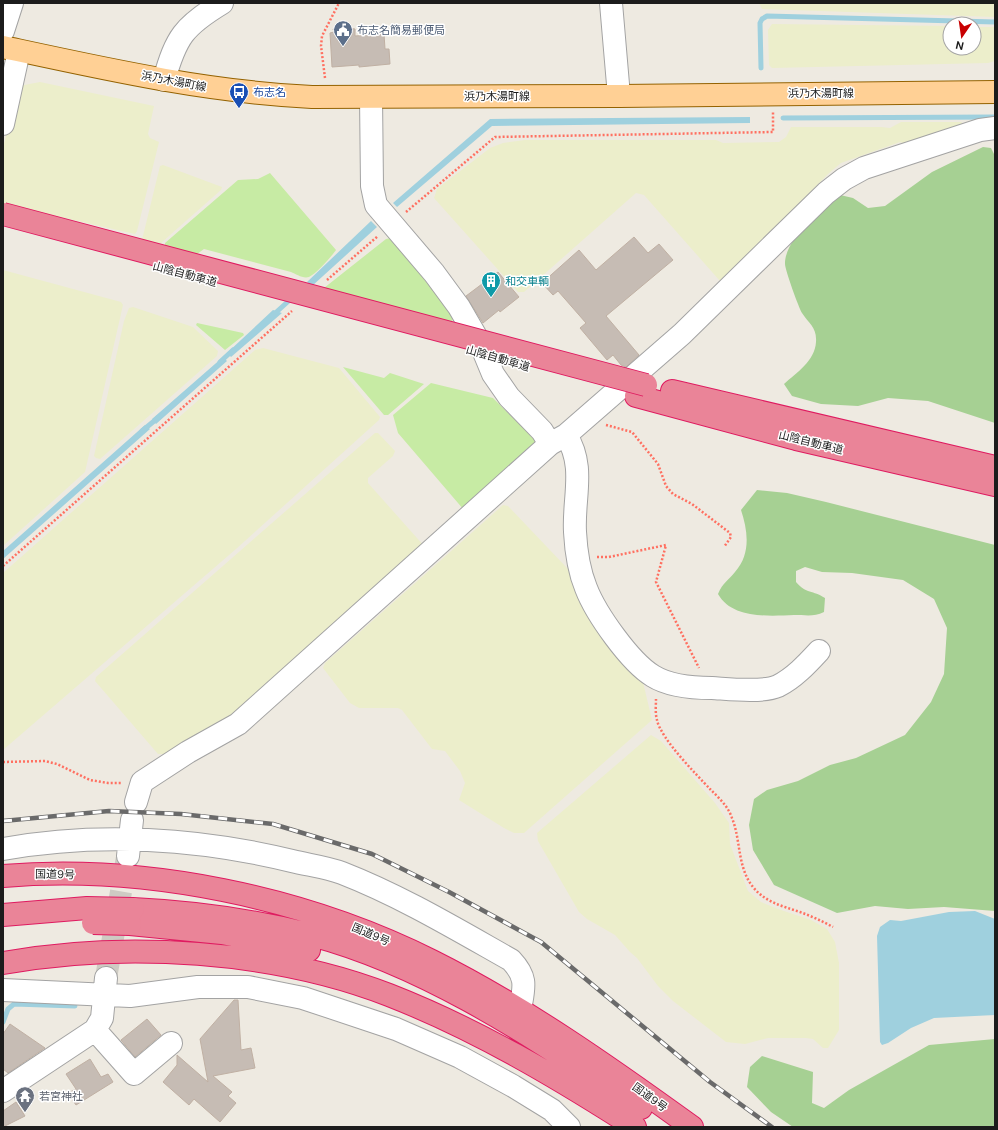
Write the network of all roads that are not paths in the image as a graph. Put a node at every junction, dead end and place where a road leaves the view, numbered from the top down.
1 (12, 3) edge
2 (222, 3) edge
3 (611, 3) edge
4 (3, 31) edge
5 (11, 49) edge
6 (164, 80) junction
7 (995, 92) edge
8 (619, 96) junction
9 (371, 97) junction
10 (3, 124) edge
11 (995, 128) edge
12 (3, 214) edge
13 (3, 226) edge
14 (641, 390) junction
15 (558, 440) junction
16 (995, 467) edge
17 (995, 485) edge
18 (819, 650) dead end
19 (133, 820) junction
20 (3, 849) edge
21 (3, 876) edge
22 (3, 915) edge
23 (131, 916) junction
24 (3, 930) edge
25 (3, 963) edge
26 (106, 987) junction
27 (3, 990) edge
28 (520, 1010) junction
29 (95, 1030) junction
30 (171, 1042) dead end
31 (3, 1091) edge
32 (569, 1127) edge
33 (635, 1127) edge
34 (639, 1127) edge
35 (671, 1127) edge
36 (692, 1127) edge

1 - 4 street
2 - 6 street
3 - 8 street
5 - 6 main road, 浜乃木湯町線
5 - 10 street
6 - 9 main road, 浜乃木湯町線
7 - 8 main road, 浜乃木湯町線
8 - 9 main road, 浜乃木湯町線
9 - 15 street
11 - 15 street
12 - 14 highway, 山陰自動車道, bridge
13 - 14 highway, 山陰自動車道
14 - 16 highway, 山陰自動車道
14 - 17 highway, 山陰自動車道
15 - 18 street
15 - 19 street
19 - 20 street
19 - 28 street
21 - 28 highway, 国道9号
22 - 23 highway, bridge
23 - 24 highway, bridge
23 - 34 highway
23 - 35 highway
25 - 33 highway
26 - 27 street
26 - 29 street
26 - 32 street
28 - 36 highway, 国道9号
29 - 30 street
29 - 31 street

